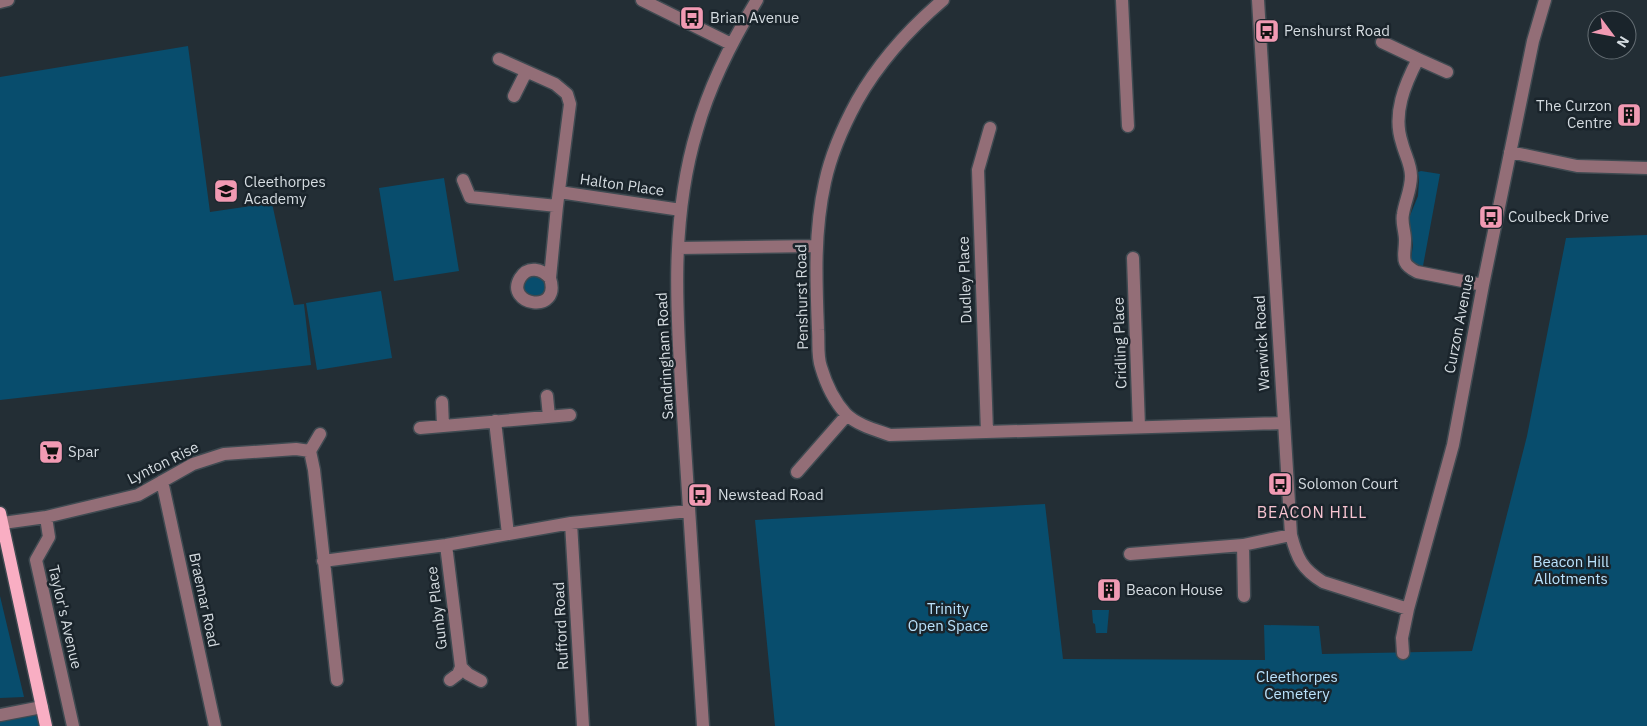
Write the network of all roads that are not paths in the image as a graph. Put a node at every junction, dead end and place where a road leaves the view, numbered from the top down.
1 (8, 0) edge
2 (642, 0) edge
3 (757, 0) edge
4 (943, 0) edge
5 (1122, 0) edge
6 (1258, 0) edge
7 (1545, 0) edge
8 (0, 2) edge
9 (1382, 42) dead end
10 (731, 44) junction
11 (1418, 58) junction
12 (499, 59) dead end
13 (526, 72) junction
14 (1447, 72) dead end
15 (514, 96) dead end
16 (1128, 126) dead end
17 (990, 128) dead end
18 (1510, 152) junction
19 (1647, 168) edge
20 (463, 180) dead end
21 (559, 192) junction
22 (557, 206) junction
23 (682, 210) junction
24 (816, 246) junction
25 (679, 248) junction
26 (1133, 258) dead end
27 (550, 278) dead end
28 (1483, 285) junction
29 (547, 396) dead end
30 (442, 402) dead end
31 (570, 415) dead end
32 (847, 415) junction
33 (548, 416) junction
34 (495, 421) junction
35 (1284, 423) junction
36 (443, 426) junction
37 (1139, 427) junction
38 (420, 428) dead end
39 (987, 432) junction
40 (320, 434) dead end
41 (310, 451) junction
42 (797, 472) dead end
43 (162, 481) junction
44 (689, 510) junction
45 (46, 517) junction
46 (1, 518) edge
47 (571, 523) junction
48 (508, 534) junction
49 (1291, 536) junction
50 (446, 545) junction
51 (1242, 545) junction
52 (1130, 554) dead end
53 (323, 561) junction
54 (1244, 596) dead end
55 (1408, 609) junction
56 (1403, 653) dead end
57 (461, 667) junction
58 (337, 680) dead end
59 (450, 680) dead end
60 (480, 681) dead end
61 (42, 707) junction
62 (0, 716) edge
63 (3, 726) edge
64 (46, 726) edge
65 (73, 726) edge
66 (215, 726) edge
67 (583, 726) edge
68 (703, 726) edge

1 - 8 street
2 - 10 street
3 - 10 street, Sandringham Road
4 - 24 street, Penshurst Road
5 - 16 street
6 - 35 street, Warwick Road
7 - 18 street, Curzon Avenue
9 - 11 street
10 - 23 street, Sandringham Road
11 - 14 street
11 - 28 street
12 - 13 street, Halton Place
13 - 15 street
13 - 21 street, Halton Place
17 - 39 street, Dudley Place
18 - 19 street
18 - 28 street, Curzon Avenue
20 - 22 street
21 - 22 street, Halton Place
21 - 23 street, Halton Place
22 - 27 street, Halton Place
23 - 25 street, Sandringham Road
24 - 25 street
24 - 32 street, Penshurst Road
25 - 44 street, Sandringham Road
26 - 37 street, Cridling Place
28 - 55 street, Curzon Avenue
29 - 33 street
30 - 36 street
31 - 33 street
32 - 39 street, Penshurst Road
32 - 42 street
33 - 34 street
34 - 36 street
34 - 48 street
35 - 37 street, Penshurst Road
35 - 49 street, Warwick Road
36 - 38 street
37 - 39 street, Penshurst Road
40 - 41 street
41 - 43 street, Lynton Rise
41 - 53 street
43 - 45 street, Lynton Rise
43 - 66 street, Braemar Road
44 - 47 street
44 - 68 street, Sandringham Road
45 - 46 street, Lynton Rise
45 - 65 street, Taylor's Avenue
46 - 61 main road
47 - 48 street
47 - 67 street, Rufford Road
48 - 50 street
49 - 51 street
49 - 55 street, Warwick Road
50 - 53 street
50 - 57 street, Gunby Place
51 - 52 street
51 - 54 street
53 - 58 street
55 - 56 street, Curzon Avenue
57 - 59 street, Gunby Place
57 - 60 street, Gunby Place
61 - 62 street
61 - 64 main road
62 - 63 street

